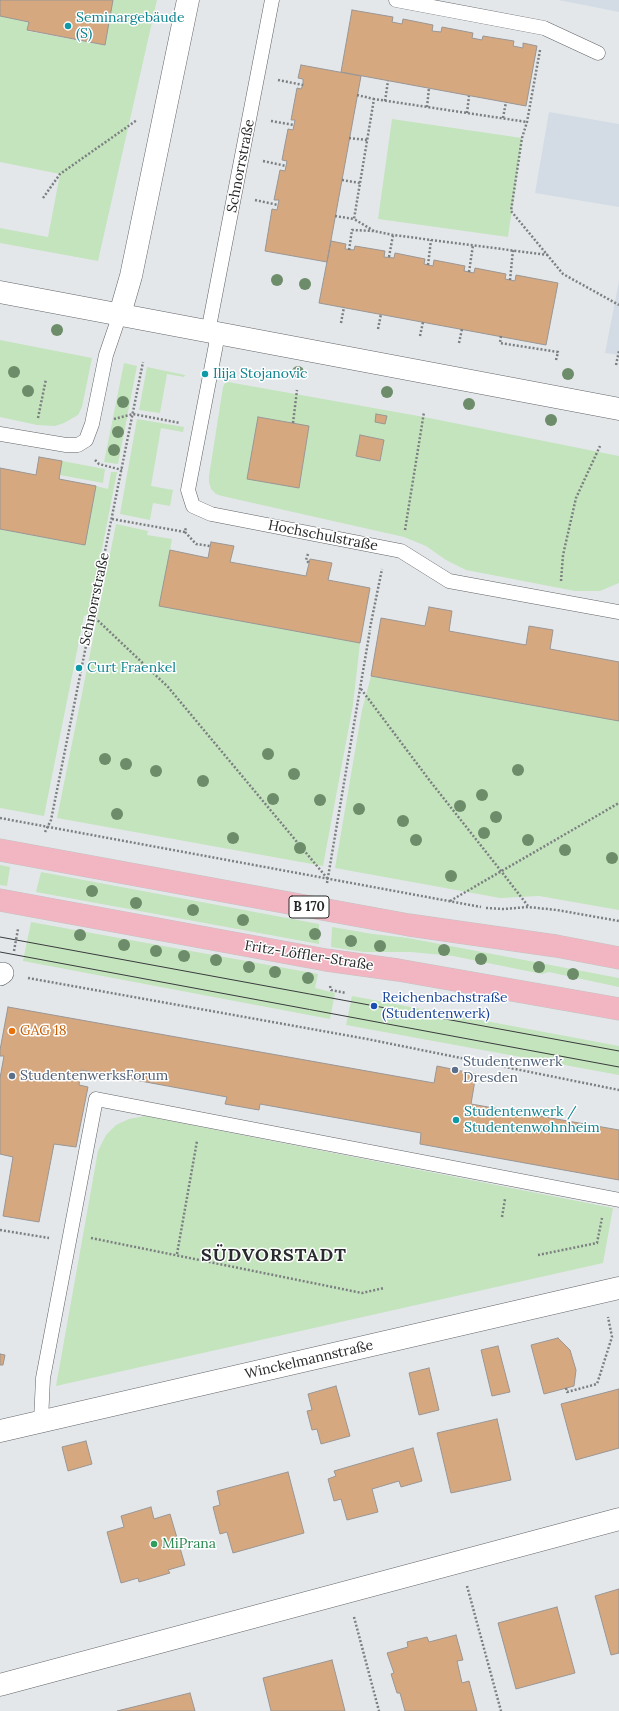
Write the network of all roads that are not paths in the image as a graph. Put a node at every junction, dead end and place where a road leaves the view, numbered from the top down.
1 (188, 0) edge
2 (272, 0) edge
3 (396, 0) edge
4 (598, 53) dead end
5 (0, 292) edge
6 (120, 314) junction
7 (213, 333) junction
8 (619, 409) edge
9 (0, 434) edge
10 (619, 612) edge
11 (0, 850) edge
12 (0, 900) edge
13 (619, 958) edge
14 (619, 1009) edge
15 (613, 1199) edge
16 (610, 1290) edge
17 (41, 1421) junction
18 (0, 1431) edge
19 (619, 1519) edge
20 (0, 1685) edge

1 - 6 street
2 - 7 lane, Schnorrstraße
3 - 4 lane
5 - 6 street
6 - 7 street
6 - 9 lane
7 - 8 street
7 - 10 lane, Hochschulstraße
11 - 13 main road, B 170
12 - 14 main road, Fritz-Löffler-Straße
15 - 17 lane
16 - 17 street, Winckelmannstraße
17 - 18 street, Winckelmannstraße
19 - 20 street

